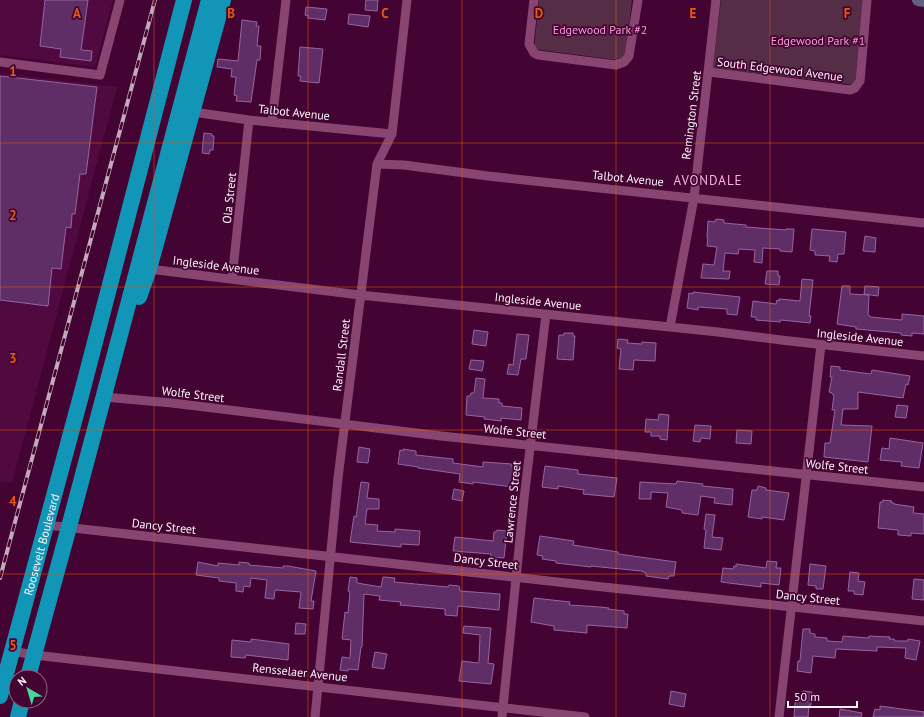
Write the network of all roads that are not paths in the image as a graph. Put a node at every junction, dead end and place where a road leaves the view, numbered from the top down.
1 (120, 0) edge
2 (184, 0) edge
3 (195, 0) edge
4 (209, 0) edge
5 (223, 0) edge
6 (286, 0) edge
7 (407, 0) edge
8 (534, 0) edge
9 (638, 0) edge
10 (716, 0) edge
11 (868, 0) edge
12 (918, 0) edge
13 (924, 1) edge
14 (0, 62) edge
15 (708, 72) junction
16 (192, 112) junction
17 (249, 120) junction
18 (272, 122) junction
19 (392, 134) junction
20 (377, 164) junction
21 (694, 198) junction
22 (924, 223) edge
23 (149, 269) junction
24 (232, 279) junction
25 (360, 295) junction
26 (546, 314) junction
27 (670, 327) junction
28 (821, 345) junction
29 (924, 356) edge
30 (82, 392) junction
31 (104, 397) junction
32 (344, 424) junction
33 (531, 445) junction
34 (806, 474) junction
35 (924, 487) edge
36 (46, 525) junction
37 (69, 528) junction
38 (330, 557) junction
39 (517, 577) junction
40 (792, 607) junction
41 (924, 621) edge
42 (12, 652) junction
43 (34, 655) junction
44 (30, 669) edge
45 (318, 686) junction
46 (0, 696) edge
47 (502, 713) edge
48 (315, 717) edge
49 (585, 717) edge
50 (779, 717) edge

1 - 14 street
2 - 30 highway
3 - 30 highway
4 - 31 highway
5 - 16 highway
6 - 18 street
7 - 19 street, Randall Street
8 - 9 street
10 - 15 street, Remington Street
11 - 15 street, South Edgewood Avenue
12 - 13 main road
15 - 21 street, Remington Street
16 - 17 street, Talbot Avenue
16 - 23 highway
17 - 18 street, Talbot Avenue
17 - 24 street, Ola Street
18 - 19 street, Talbot Avenue
19 - 20 street, Randall Street
20 - 21 street, Talbot Avenue
20 - 25 street, Randall Street
21 - 22 street, Talbot Avenue
21 - 27 street, Remington Street
23 - 24 street, Ingleside Avenue
23 - 31 highway
24 - 25 street, Ingleside Avenue
25 - 26 street, Ingleside Avenue
25 - 32 street, Randall Street
26 - 27 street, Ingleside Avenue
26 - 33 street, Lawrence Street
27 - 28 street, Ingleside Avenue
28 - 29 street, Ingleside Avenue
28 - 34 street
30 - 36 highway, Roosevelt Boulevard
31 - 32 street, Wolfe Street
31 - 37 highway, Roosevelt Boulevard
32 - 33 street, Wolfe Street
32 - 38 street, Randall Street
33 - 34 street, Wolfe Street
33 - 39 street, Lawrence Street
34 - 35 street, Wolfe Street
34 - 40 street
36 - 37 street, Dancy Street
36 - 42 highway, Roosevelt Boulevard
37 - 38 street, Dancy Street
37 - 43 highway, Roosevelt Boulevard
38 - 39 street, Dancy Street
38 - 45 street, Randall Street
39 - 40 street, Dancy Street
39 - 47 street, Lawrence Street
40 - 41 street, Dancy Street
40 - 50 street
42 - 43 street, Rensselaer Avenue
42 - 46 highway, Roosevelt Boulevard
43 - 44 highway, Roosevelt Boulevard
43 - 45 street, Rensselaer Avenue
45 - 47 street, Rensselaer Avenue
45 - 48 street, Randall Street
47 - 49 street, Rensselaer Avenue

